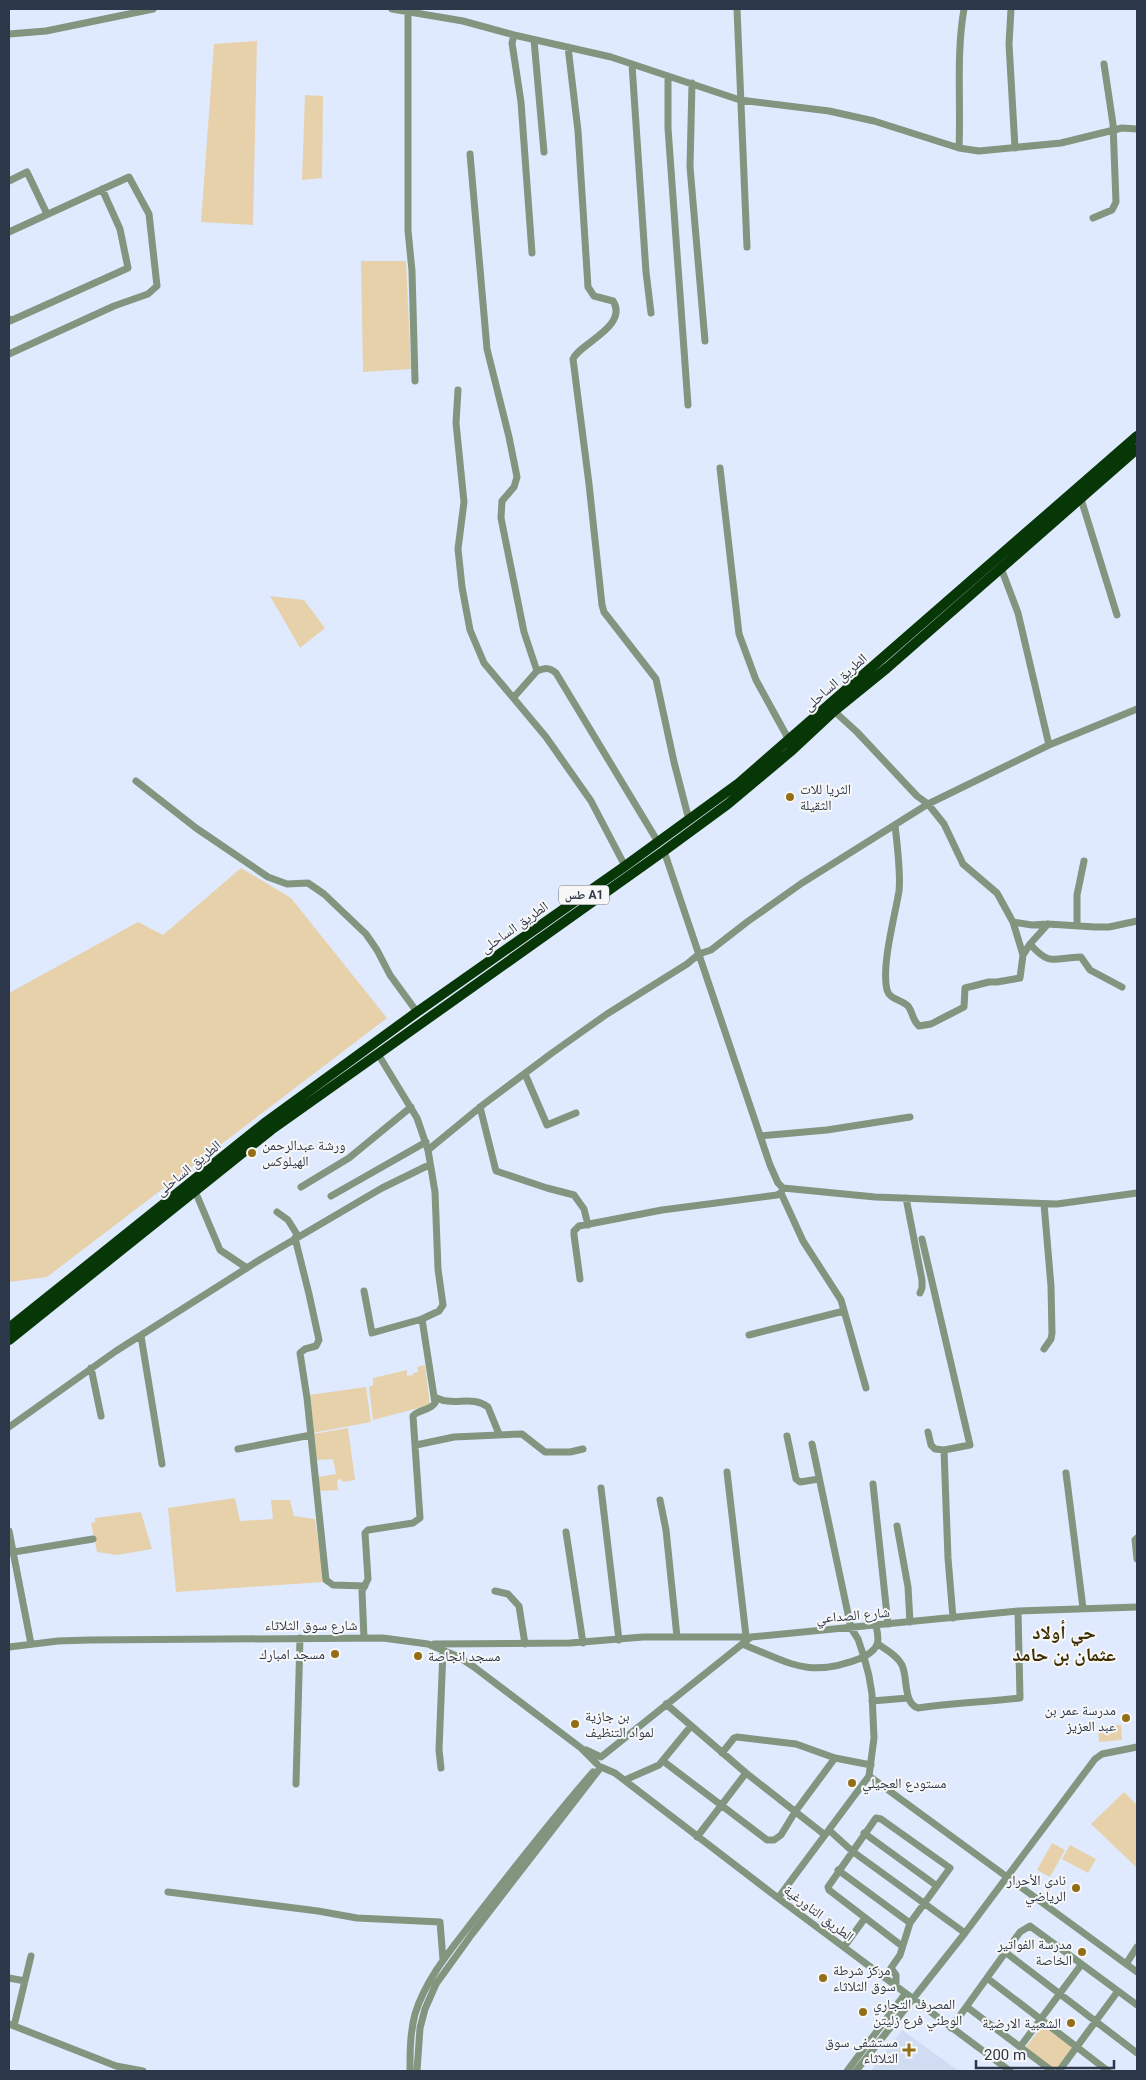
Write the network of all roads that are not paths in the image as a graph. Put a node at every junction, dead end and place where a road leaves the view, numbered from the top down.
1 (153, 9) edge
2 (392, 9) edge
3 (738, 9) edge
4 (964, 9) edge
5 (1011, 9) edge
6 (408, 12) junction
7 (9, 34) edge
8 (514, 35) junction
9 (534, 40) junction
10 (568, 47) junction
11 (632, 64) junction
12 (1104, 64) dead end
13 (668, 76) junction
14 (692, 83) junction
15 (740, 100) junction
16 (1137, 129) edge
17 (1113, 131) junction
18 (959, 148) junction
19 (1015, 148) junction
20 (544, 152) dead end
21 (470, 154) dead end
22 (9, 180) edge
23 (102, 189) junction
24 (47, 214) junction
25 (1093, 218) dead end
26 (9, 232) edge
27 (747, 247) dead end
28 (532, 253) dead end
29 (651, 313) dead end
30 (9, 319) edge
31 (704, 341) dead end
32 (9, 354) edge
33 (415, 381) dead end
34 (458, 390) dead end
35 (688, 405) dead end
36 (1137, 436) edge
37 (1137, 449) edge
38 (720, 468) dead end
39 (1081, 499) junction
40 (1060, 511) junction
41 (1001, 568) junction
42 (1117, 615) dead end
43 (537, 671) junction
44 (514, 697) junction
45 (1137, 708) edge
46 (834, 711) junction
47 (789, 740) junction
48 (1049, 745) junction
49 (136, 781) dead end
50 (928, 804) junction
51 (690, 820) junction
52 (895, 825) junction
53 (658, 842) junction
54 (664, 852) junction
55 (1084, 861) dead end
56 (625, 866) junction
57 (561, 911) junction
58 (568, 920) junction
59 (1137, 921) edge
60 (1013, 922) junction
61 (1048, 924) junction
62 (1077, 926) junction
63 (1030, 944) junction
64 (698, 954) junction
65 (1023, 955) junction
66 (1122, 987) dead end
67 (417, 1012) junction
68 (378, 1054) junction
69 (525, 1074) junction
70 (411, 1107) junction
71 (480, 1107) junction
72 (576, 1114) dead end
73 (910, 1117) dead end
74 (760, 1136) junction
75 (426, 1142) junction
76 (428, 1150) junction
77 (429, 1165) junction
78 (301, 1186) dead end
79 (782, 1191) junction
80 (195, 1192) junction
81 (1137, 1193) edge
82 (331, 1196) dead end
83 (906, 1198) junction
84 (1044, 1204) junction
85 (277, 1212) dead end
86 (588, 1225) junction
87 (296, 1237) junction
88 (922, 1240) dead end
89 (247, 1268) junction
90 (580, 1279) dead end
91 (364, 1291) dead end
92 (920, 1293) dead end
93 (47, 1304) junction
94 (844, 1311) junction
95 (422, 1318) junction
96 (9, 1328) edge
97 (749, 1335) dead end
98 (141, 1336) junction
99 (9, 1340) edge
100 (1044, 1349) dead end
101 (91, 1368) junction
102 (866, 1388) dead end
103 (434, 1397) junction
104 (101, 1416) dead end
105 (9, 1427) edge
106 (928, 1432) dead end
107 (499, 1434) junction
108 (311, 1435) junction
109 (787, 1436) dead end
110 (812, 1444) dead end
111 (416, 1445) junction
112 (238, 1449) dead end
113 (583, 1449) dead end
114 (944, 1450) junction
115 (162, 1464) dead end
116 (728, 1472) dead end
117 (1066, 1473) dead end
118 (819, 1479) junction
119 (873, 1484) dead end
120 (601, 1488) dead end
121 (660, 1500) dead end
122 (898, 1526) dead end
123 (9, 1530) edge
124 (566, 1532) dead end
125 (1137, 1538) edge
126 (93, 1539) dead end
127 (14, 1552) junction
128 (1137, 1559) edge
129 (365, 1586) junction
130 (496, 1591) dead end
131 (1137, 1607) edge
132 (1083, 1608) junction
133 (1018, 1611) junction
134 (953, 1618) junction
135 (910, 1622) junction
136 (888, 1624) junction
137 (876, 1626) junction
138 (851, 1628) junction
139 (749, 1636) junction
140 (677, 1637) junction
141 (300, 1638) junction
142 (364, 1638) junction
143 (619, 1640) junction
144 (583, 1643) junction
145 (30, 1644) junction
146 (428, 1644) junction
147 (525, 1644) junction
148 (742, 1644) junction
149 (878, 1644) junction
150 (9, 1647) edge
151 (443, 1650) junction
152 (864, 1657) junction
153 (908, 1698) junction
154 (872, 1701) junction
155 (666, 1704) junction
156 (691, 1726) junction
157 (1137, 1747) edge
158 (722, 1753) junction
159 (835, 1758) junction
160 (663, 1761) junction
161 (601, 1763) junction
162 (871, 1765) junction
163 (441, 1768) dead end
164 (746, 1773) junction
165 (869, 1776) junction
166 (625, 1780) junction
167 (296, 1784) dead end
168 (722, 1805) junction
169 (795, 1812) junction
170 (827, 1832) junction
171 (864, 1833) junction
172 (697, 1837) junction
173 (852, 1851) junction
174 (838, 1870) junction
175 (1008, 1877) junction
176 (503, 1882) junction
177 (510, 1886) junction
178 (937, 1886) junction
179 (168, 1892) dead end
180 (778, 1898) junction
181 (923, 1902) junction
182 (865, 1918) junction
183 (910, 1923) junction
184 (965, 1934) junction
185 (902, 1946) junction
186 (844, 1947) junction
187 (1137, 1947) edge
188 (1005, 1952) junction
189 (32, 1956) dead end
190 (443, 1960) junction
191 (1126, 1964) junction
192 (1081, 1965) junction
193 (1137, 1972) edge
194 (9, 1978) edge
195 (987, 1978) junction
196 (25, 1981) junction
197 (896, 1988) junction
198 (1118, 1991) junction
199 (1060, 1993) junction
200 (905, 1994) junction
201 (912, 1999) junction
202 (1137, 2005) edge
203 (966, 2007) junction
204 (1040, 2020) junction
205 (1096, 2021) junction
206 (12, 2025) edge
207 (952, 2028) junction
208 (1020, 2047) junction
209 (1076, 2047) junction
210 (1137, 2053) edge
211 (1006, 2070) edge
212 (134, 2071) edge
213 (143, 2071) edge
214 (410, 2071) edge
215 (417, 2071) edge
216 (847, 2071) edge
217 (856, 2071) edge
218 (1052, 2071) edge
219 (1059, 2071) edge
220 (1108, 2071) edge

1 - 7 street
2 - 6 street
3 - 15 street
4 - 18 street
5 - 19 street
6 - 8 street
6 - 33 street
8 - 9 street
8 - 28 street
9 - 10 street
9 - 20 street
10 - 11 street
10 - 51 street
11 - 13 street
11 - 29 street
12 - 17 street
13 - 14 street
13 - 35 street
14 - 15 street
14 - 31 street
15 - 18 street
15 - 27 street
16 - 17 street
17 - 19 street
17 - 25 street
18 - 19 street
21 - 43 street
22 - 24 street
23 - 24 street
23 - 30 street
23 - 32 street
24 - 26 street
34 - 44 street
36 - 40 highway, الطريق الساحلى / طس A1
37 - 39 highway, الطريق الساحلى
38 - 47 street
39 - 40 highway, الطريق الساحلى
39 - 42 street
40 - 41 highway, الطريق الساحلى
40 - 47 highway, الطريق الساحلى / طس A1
41 - 46 highway, الطريق الساحلى
41 - 48 street
43 - 44 street
43 - 53 street
44 - 56 street
45 - 48 street
46 - 50 street
46 - 54 highway, الطريق الساحلى
47 - 51 highway, الطريق الساحلى / طس A1
48 - 50 street
49 - 67 street
50 - 52 street
50 - 60 street
51 - 53 highway, الطريق الساحلى / طس A1
52 - 64 street
52 - 65 street
53 - 56 highway, الطريق الساحلى / طس A1
54 - 58 highway, الطريق الساحلى
54 - 64 street
55 - 62 street
56 - 57 highway, الطريق الساحلى / طس A1
57 - 58 highway
57 - 67 highway, الطريق الساحلى / طس A1
58 - 68 highway, الطريق الساحلى
59 - 62 street
60 - 61 street
60 - 65 street
61 - 62 street
61 - 63 street
63 - 65 street
63 - 66 street
64 - 69 street
64 - 74 street
67 - 93 highway, الطريق الساحلى / طس A1
68 - 70 street
68 - 80 highway, الطريق الساحلى
69 - 71 street
69 - 72 street
70 - 75 street
70 - 78 street
71 - 76 street
71 - 86 street
73 - 74 street
74 - 79 street
75 - 76 street
75 - 82 street
76 - 77 street
77 - 87 street
77 - 95 street
79 - 83 street
79 - 86 street
79 - 94 street
80 - 89 street
80 - 93 highway, الطريق الساحلى
81 - 84 street
83 - 84 street
83 - 92 street
84 - 100 street
85 - 87 street
86 - 90 street
87 - 89 street
87 - 108 street
88 - 114 street
89 - 98 street
91 - 95 street
93 - 96 highway, الطريق الساحلى / طس A1
93 - 99 highway, الطريق الساحلى
94 - 97 street
94 - 102 street
95 - 103 street
98 - 101 street
98 - 115 street
101 - 104 street
101 - 105 street
103 - 107 street
103 - 111 street
106 - 114 street
107 - 111 street
107 - 113 street
108 - 112 street
108 - 129 street
109 - 118 street
110 - 118 street
111 - 129 street
114 - 134 street
116 - 139 street
117 - 132 street
118 - 138 street
119 - 136 street
120 - 143 street
121 - 140 street
122 - 135 street
123 - 127 street
124 - 144 street
125 - 128 street
126 - 127 street
127 - 145 street
129 - 142 street
130 - 147 street
131 - 132 street, شارع الصداعي
132 - 133 street, شارع الصداعي
133 - 134 street, شارع الصداعي
133 - 153 street
134 - 135 street, شارع الصداعي
135 - 136 street, شارع الصداعي
136 - 137 street, شارع الصداعي
137 - 138 street, شارع الصداعي
137 - 149 street
138 - 139 street, شارع الصداعي
138 - 152 street
139 - 140 street, شارع الصداعي
139 - 148 street
140 - 143 street, شارع الصداعي
141 - 142 street, شارع سوق الثلاثاء
141 - 145 street, شارع سوق الثلاثاء
141 - 167 street
142 - 146 street, شارع سوق الثلاثاء
143 - 144 street, شارع الصداعي
144 - 147 street, شارع الصداعي
145 - 150 street, شارع سوق الثلاثاء
146 - 147 street, شارع الصداعي
146 - 151 street, شارع سوق الثلاثاء
148 - 152 street
148 - 155 street
149 - 152 street
149 - 153 street
151 - 161 street, شارع سوق الثلاثاء
151 - 163 street
152 - 154 street
153 - 154 street
154 - 162 street
155 - 156 street
155 - 161 street
156 - 158 street
156 - 160 street
157 - 175 street
158 - 159 street
158 - 164 street
159 - 162 street
159 - 169 street
160 - 166 street
160 - 168 street
161 - 166 street, الطريق التاورغية
161 - 176 street
161 - 177 street
162 - 165 street
164 - 168 street
164 - 169 street
165 - 170 street
165 - 175 street
166 - 172 street, الطريق التاورغية
168 - 169 street
168 - 172 street
169 - 170 street
170 - 173 street
170 - 180 street
171 - 173 street
171 - 178 street
171 - 178 street
172 - 180 street, الطريق التاورغية
173 - 174 street
173 - 181 street
174 - 182 street
174 - 183 street
175 - 184 street
175 - 191 street
176 - 177 street
176 - 190 street
177 - 215 street
178 - 181 street
179 - 190 street
180 - 186 street, الطريق التاورغية
181 - 183 street
181 - 184 street
182 - 185 street
182 - 186 street
183 - 185 street
184 - 201 street
185 - 197 street
186 - 197 street, الطريق التاورغية
187 - 191 street
188 - 192 street
188 - 195 street
188 - 199 street
189 - 196 street
190 - 214 street
191 - 193 street
192 - 198 street
192 - 199 street
194 - 196 street
195 - 203 street
195 - 204 street
196 - 206 street
197 - 200 street, الطريق التاورغية
198 - 202 street
198 - 205 street
199 - 204 street
199 - 205 street
200 - 201 street, الطريق التاورغية
200 - 216 street
201 - 207 street, الطريق التاورغية
201 - 217 street
203 - 207 street
203 - 208 street
204 - 208 street
204 - 209 street
205 - 209 street
205 - 210 street
206 - 212 street
207 - 211 street, الطريق التاورغية
208 - 218 street
209 - 219 street
209 - 220 street
212 - 213 street

